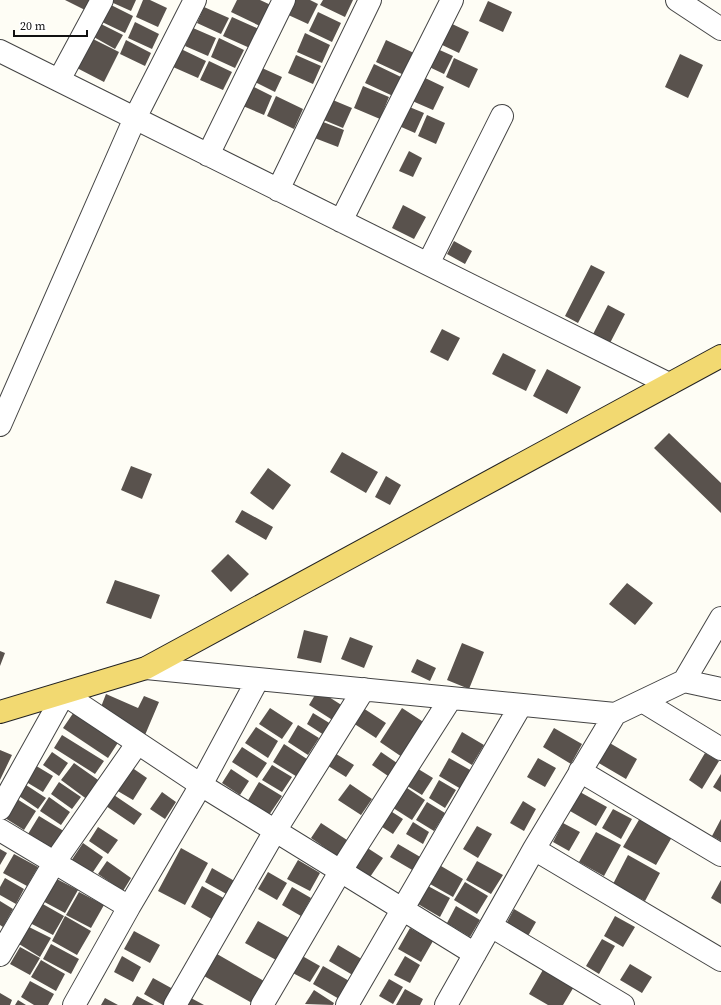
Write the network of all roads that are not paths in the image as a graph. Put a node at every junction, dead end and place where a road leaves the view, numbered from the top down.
1 (102, 0) edge
2 (195, 0) edge
3 (284, 0) edge
4 (370, 0) edge
5 (452, 0) edge
6 (677, 0) edge
7 (721, 29) edge
8 (0, 51) edge
9 (60, 80) junction
10 (502, 116) dead end
11 (135, 118) junction
12 (208, 154) junction
13 (278, 190) junction
14 (341, 221) junction
15 (428, 264) junction
16 (721, 356) edge
17 (669, 384) junction
18 (0, 425) edge
19 (721, 618) edge
20 (146, 668) junction
21 (258, 679) junction
22 (684, 681) junction
23 (364, 689) junction
24 (721, 689) edge
25 (64, 694) junction
26 (452, 698) junction
27 (644, 702) junction
28 (521, 705) junction
29 (0, 712) edge
30 (615, 714) junction
31 (137, 744) junction
32 (721, 749) edge
33 (580, 771) junction
34 (201, 785) junction
35 (0, 809) edge
36 (0, 830) edge
37 (275, 831) junction
38 (534, 849) junction
39 (721, 855) edge
40 (54, 864) junction
41 (340, 872) junction
42 (129, 907) junction
43 (402, 910) junction
44 (491, 926) junction
45 (475, 954) junction
46 (0, 955) edge
47 (721, 960) edge
48 (447, 1004) edge
49 (74, 1005) edge
50 (175, 1005) edge
51 (262, 1005) edge
52 (346, 1005) edge
53 (623, 1005) edge

1 - 9 street
2 - 11 street
3 - 12 street
4 - 13 street
5 - 14 street
6 - 7 street
8 - 9 street
9 - 11 street
10 - 15 street
11 - 12 street
11 - 18 street
12 - 13 street
13 - 14 street
14 - 15 street
15 - 17 street
16 - 17 main road
17 - 20 main road
19 - 22 street
20 - 21 street
20 - 25 main road
21 - 23 street
21 - 34 street
22 - 24 street
22 - 27 street
23 - 26 street
23 - 37 street
25 - 29 main road
25 - 31 street
25 - 35 street
26 - 28 street
26 - 41 street
27 - 30 street
27 - 32 street
28 - 30 street
28 - 43 street
30 - 33 street
31 - 34 street
31 - 40 street
33 - 38 street
33 - 39 street
34 - 37 street
34 - 42 street
36 - 40 street
37 - 41 street
37 - 50 street
38 - 44 street
38 - 47 street
40 - 42 street
40 - 46 street
41 - 43 street
41 - 51 street
42 - 49 street
43 - 45 street
43 - 52 street
44 - 45 street
44 - 53 street
45 - 48 street

